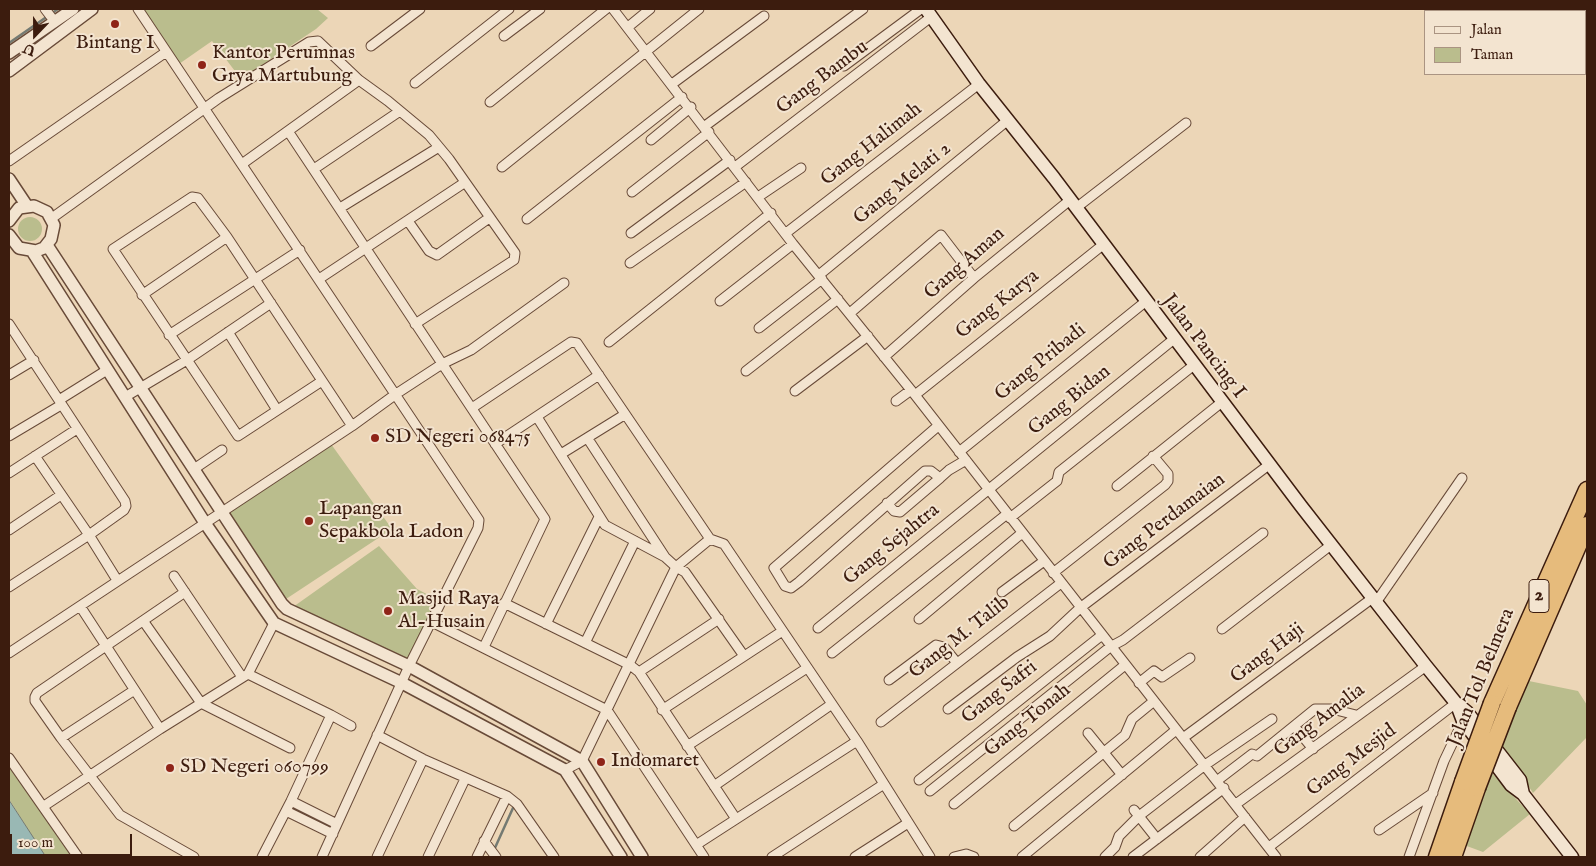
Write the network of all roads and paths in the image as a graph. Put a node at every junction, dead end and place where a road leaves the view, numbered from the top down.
1 (73, 9) edge
2 (92, 9) edge
3 (138, 9) edge
4 (420, 9) edge
5 (509, 9) edge
6 (540, 9) edge
7 (606, 9) edge
8 (613, 9) edge
9 (650, 9) edge
10 (699, 9) edge
11 (863, 9) edge
12 (920, 9) edge
13 (929, 13) edge
14 (50, 15) edge
15 (764, 16) dead end
16 (628, 27) junction
17 (504, 36) dead end
18 (371, 46) dead end
19 (646, 51) junction
20 (166, 52) junction
21 (9, 53) edge
22 (844, 66) dead end
23 (9, 71) edge
24 (359, 80) junction
25 (415, 83) dead end
26 (672, 84) junction
27 (979, 84) junction
28 (682, 96) junction
29 (490, 102) dead end
30 (205, 107) junction
31 (690, 107) junction
32 (400, 111) junction
33 (1008, 120) junction
34 (1186, 123) dead end
35 (707, 129) junction
36 (288, 131) junction
37 (651, 140) dead end
38 (438, 147) junction
39 (9, 161) edge
40 (242, 164) junction
41 (732, 164) junction
42 (502, 167) dead end
43 (801, 168) dead end
44 (314, 169) junction
45 (9, 179) edge
46 (746, 182) junction
47 (464, 183) junction
48 (632, 192) dead end
49 (758, 197) junction
50 (1073, 204) junction
51 (27, 206) junction
52 (340, 208) junction
53 (771, 213) junction
54 (10, 214) edge
55 (52, 218) junction
56 (489, 218) junction
57 (527, 220) dead end
58 (408, 221) junction
59 (631, 233) dead end
60 (786, 233) junction
61 (9, 237) edge
62 (227, 237) junction
63 (793, 244) junction
64 (1104, 244) junction
65 (47, 245) junction
66 (364, 249) junction
67 (300, 250) junction
68 (32, 251) junction
69 (630, 263) dead end
70 (820, 277) junction
71 (254, 278) junction
72 (974, 278) junction
73 (319, 279) junction
74 (564, 283) dead end
75 (142, 295) junction
76 (838, 298) junction
77 (720, 302) dead end
78 (1145, 302) junction
79 (271, 303) junction
80 (850, 313) junction
81 (9, 324) edge
82 (415, 324) junction
83 (758, 328) dead end
84 (228, 332) junction
85 (169, 335) junction
86 (868, 336) junction
87 (1174, 339) junction
88 (610, 342) dead end
89 (884, 357) junction
90 (34, 360) junction
91 (187, 360) junction
92 (442, 364) junction
93 (1194, 366) junction
94 (107, 370) junction
95 (746, 371) dead end
96 (9, 375) edge
97 (598, 375) junction
98 (322, 381) junction
99 (142, 389) junction
100 (795, 391) dead end
101 (913, 392) junction
102 (396, 394) junction
103 (125, 397) junction
104 (896, 401) dead end
105 (60, 402) junction
106 (1222, 402) junction
107 (472, 408) junction
108 (277, 410) junction
109 (624, 415) junction
110 (537, 417) junction
111 (352, 426) junction
112 (938, 426) junction
113 (77, 429) junction
114 (9, 436) edge
115 (588, 439) junction
116 (495, 444) junction
117 (222, 450) dead end
118 (959, 452) junction
119 (561, 454) junction
120 (35, 456) junction
121 (1154, 456) junction
122 (966, 460) junction
123 (1270, 464) junction
124 (194, 469) junction
125 (9, 474) edge
126 (940, 478) junction
127 (1462, 478) dead end
128 (1117, 486) dead end
129 (988, 490) junction
130 (1587, 490) edge
131 (61, 495) junction
132 (887, 503) junction
133 (222, 512) junction
134 (1009, 516) junction
135 (599, 517) junction
136 (205, 523) junction
137 (1587, 525) edge
138 (9, 530) edge
139 (1022, 533) junction
140 (1263, 533) dead end
141 (89, 535) junction
142 (710, 539) junction
143 (635, 541) junction
144 (1331, 545) junction
145 (665, 557) junction
146 (1044, 561) junction
147 (676, 567) junction
148 (1053, 573) junction
149 (174, 576) dead end
150 (117, 580) junction
151 (1061, 583) junction
152 (9, 587) edge
153 (185, 592) junction
154 (1002, 592) dead end
155 (1375, 599) junction
156 (504, 603) junction
157 (80, 606) junction
158 (1080, 608) junction
159 (719, 619) junction
160 (919, 620) dead end
161 (144, 622) junction
162 (432, 622) junction
163 (274, 623) junction
164 (546, 624) junction
165 (818, 628) dead end
166 (1222, 629) dead end
167 (782, 632) junction
168 (1102, 635) junction
169 (585, 643) junction
170 (106, 647) junction
171 (484, 647) junction
172 (1110, 647) junction
173 (9, 653) edge
174 (832, 653) dead end
175 (744, 656) junction
176 (1190, 658) dead end
177 (957, 663) junction
178 (630, 665) junction
179 (1125, 665) junction
180 (409, 666) junction
181 (1426, 666) junction
182 (807, 668) junction
183 (639, 672) junction
184 (245, 676) junction
185 (889, 680) dead end
186 (1139, 683) junction
187 (402, 684) junction
188 (133, 690) junction
189 (1154, 701) junction
190 (201, 703) junction
191 (832, 704) junction
192 (1456, 704) junction
193 (1500, 705) junction
194 (948, 708) dead end
195 (607, 710) junction
196 (662, 710) junction
197 (331, 715) junction
198 (1356, 715) junction
199 (1272, 719) dead end
200 (1463, 721) junction
201 (881, 722) dead end
202 (351, 726) dead end
203 (1294, 726) junction
204 (160, 729) junction
205 (1176, 730) junction
206 (1088, 733) dead end
207 (377, 735) junction
208 (62, 738) junction
209 (1183, 738) junction
210 (857, 741) junction
211 (687, 746) junction
212 (290, 748) dead end
213 (1313, 749) junction
214 (1104, 753) junction
215 (9, 758) edge
216 (423, 759) junction
217 (582, 761) junction
218 (1205, 765) junction
219 (565, 770) junction
220 (1122, 775) junction
221 (89, 776) junction
222 (465, 779) junction
223 (919, 780) dead end
224 (1218, 780) junction
225 (884, 784) junction
226 (1470, 785) junction
227 (714, 786) junction
228 (1224, 788) junction
229 (930, 791) dead end
230 (1433, 793) junction
231 (1523, 794) junction
232 (507, 796) junction
233 (291, 801) junction
234 (954, 804) dead end
235 (1236, 804) junction
236 (44, 806) junction
237 (286, 810) junction
238 (1137, 813) junction
239 (1245, 817) junction
240 (736, 819) junction
241 (908, 823) junction
242 (337, 824) junction
243 (1014, 826) dead end
244 (1379, 830) dead end
245 (333, 834) junction
246 (1157, 839) junction
247 (484, 841) junction
248 (696, 845) junction
249 (1269, 847) junction
250 (494, 855) edge
251 (78, 857) edge
252 (194, 857) edge
253 (262, 857) edge
254 (322, 857) edge
255 (377, 857) edge
256 (428, 857) edge
257 (477, 857) edge
258 (554, 857) edge
259 (621, 857) edge
260 (642, 857) edge
261 (704, 857) edge
262 (772, 857) edge
263 (855, 857) edge
264 (930, 857) edge
265 (954, 857) edge
266 (974, 857) edge
267 (1022, 857) edge
268 (1105, 857) edge
269 (1133, 857) edge
270 (1200, 857) edge
271 (1276, 857) edge
272 (1409, 857) edge
273 (1437, 857) edge
274 (1453, 857) edge
275 (1572, 857) edge

1 - 14 street
2 - 23 street
3 - 20 street
4 - 18 street
5 - 25 street
6 - 17 street
7 - 29 street
8 - 16 street
9 - 16 street
10 - 19 street
11 - 35 street
12 - 22 street
13 - 27 main road, Jalan Pancing I
13 - 41 street, Gang Bambu
14 - 21 street
15 - 26 street
16 - 19 street
19 - 26 street
19 - 42 street
20 - 30 street
20 - 39 street
24 - 30 street
24 - 32 street
24 - 36 street
26 - 28 street
27 - 33 main road, Jalan Pancing I
27 - 60 street, Gang Halimah
28 - 31 street
28 - 57 street
30 - 40 street
30 - 55 street
31 - 35 street
31 - 37 street
32 - 38 street
32 - 44 street
33 - 50 main road, Jalan Pancing I
33 - 70 street, Gang Melati 2
34 - 50 street, Gang Aman
35 - 41 street
35 - 48 street
36 - 40 street
36 - 44 street
38 - 47 street
38 - 52 street
40 - 67 street
41 - 46 street
41 - 59 street, Gang Bambu
43 - 49 street
44 - 52 street
45 - 51 street
46 - 49 street
46 - 69 street
47 - 56 street
47 - 58 street
49 - 53 street
50 - 64 main road, Jalan Pancing I
50 - 72 street, Gang Aman
51 - 54 street
51 - 55 street
52 - 66 street
53 - 60 street
53 - 88 street
55 - 65 street
56 - 58 street
56 - 82 street
58 - 66 street
60 - 63 street
61 - 68 street
62 - 71 street
62 - 75 street
62 - 75 street
63 - 70 street
63 - 77 street
64 - 78 main road, Jalan Pancing I
64 - 101 street, Gang Karya
65 - 68 street
65 - 99 street
66 - 73 street
66 - 82 street
67 - 71 street
67 - 73 street
68 - 94 street
70 - 76 street
70 - 83 street, Gang Melati 2
71 - 79 street
71 - 85 street
72 - 80 street
72 - 89 street, Gang Aman
73 - 102 street
74 - 92 street
75 - 85 street
76 - 80 street
76 - 95 street
78 - 87 main road, Jalan Pancing I
78 - 118 street, Gang Pribadi
79 - 84 street
79 - 98 street
80 - 86 street
81 - 90 street
82 - 92 street
84 - 91 street
84 - 108 street
85 - 91 street
86 - 89 street
86 - 100 street
87 - 93 main road, Jalan Pancing I
87 - 129 street, Gang Bidan
89 - 101 street
90 - 96 street
90 - 105 street
91 - 99 street
91 - 108 street
92 - 102 street
92 - 107 street
93 - 106 main road, Jalan Pancing I
93 - 134 street
94 - 103 street
94 - 105 street
97 - 107 street
97 - 109 street
97 - 110 street
98 - 108 street
98 - 111 street
99 - 103 street
99 - 124 street
101 - 104 street, Gang Karya
101 - 112 street
102 - 111 street
102 - 162 street
103 - 136 street
105 - 113 street
105 - 114 street
106 - 121 street
106 - 123 main road, Jalan Pancing I
107 - 116 street
109 - 115 street
109 - 142 street
110 - 116 street
110 - 119 street
111 - 133 street
112 - 118 street
112 - 132 street
113 - 120 street
113 - 141 street
115 - 119 street
115 - 145 street
116 - 156 street
117 - 124 street
118 - 122 street
119 - 135 street
120 - 125 street
120 - 131 street
121 - 128 street
121 - 148 street
122 - 126 street
122 - 129 street
123 - 144 main road, Jalan Pancing I
123 - 158 street, Gang Perdamaian
124 - 133 street
126 - 132 street
126 - 132 street
127 - 155 street, Gang Haji
129 - 134 street
129 - 165 street, Gang Sejahtra
130 - 193 highway, Jalan Tol Belmera / 2
131 - 138 street
131 - 141 street
133 - 136 street
133 - 180 street
134 - 139 street
134 - 174 street
135 - 143 street
135 - 164 street
136 - 150 street
136 - 163 street
137 - 193 highway, Jalan Tol Belmera / 2
139 - 146 street
139 - 160 street
140 - 172 street
141 - 150 street
141 - 152 street
142 - 147 street
142 - 167 street
143 - 145 street
143 - 169 street
144 - 155 main road, Jalan Pancing I
144 - 166 street
145 - 147 street
146 - 148 street
146 - 154 street
147 - 159 street
147 - 178 street
148 - 151 street
149 - 153 street
150 - 157 street
151 - 158 street
151 - 177 street, Gang M. Talib
153 - 161 street
153 - 184 street
155 - 181 main road, Jalan Pancing I
155 - 209 street, Gang Haji
156 - 164 street
156 - 171 street
157 - 170 street
157 - 173 street
158 - 168 street
158 - 194 street, Gang Perdamaian
159 - 175 street
159 - 183 street
161 - 170 street
161 - 190 street
162 - 171 street
162 - 180 street
163 - 184 street
163 - 187 street
164 - 169 street
167 - 175 street
167 - 182 street
168 - 172 street
168 - 223 street, Gang Safri
169 - 178 street
170 - 188 street
170 - 208 street
171 - 195 street
172 - 179 street
172 - 229 street
175 - 196 street
176 - 186 street
177 - 185 street
177 - 201 street, Gang M. Talib
178 - 183 street
178 - 195 street
179 - 186 street
179 - 234 street, Gang Tonah
180 - 187 street
180 - 217 street
181 - 192 main road, Jalan Pancing I
181 - 198 street, Gang Amalia
182 - 191 street
182 - 211 street
183 - 196 street
184 - 190 street
184 - 197 street
186 - 189 street
187 - 207 street
187 - 219 street
188 - 204 street
188 - 208 street
189 - 205 street
189 - 214 street
190 - 204 street
190 - 212 street
191 - 210 street
191 - 227 street
192 - 200 main road, Jalan Pancing I
192 - 231 main road, Jalan Pancing I
192 - 249 street, Gang Mesjid
193 - 226 highway, Jalan Tol Belmera / 2, bridge
195 - 217 street
195 - 248 street
196 - 211 street
197 - 202 street
197 - 233 street
198 - 203 street
198 - 213 street, Gang Amalia
199 - 218 street
200 - 230 street
200 - 231 main road, Jalan Pancing I
203 - 213 street
203 - 224 street
204 - 221 street
205 - 209 street
205 - 220 street
206 - 214 street
207 - 216 street
207 - 242 street
208 - 221 street
209 - 218 street
210 - 225 street
210 - 240 street
211 - 227 street
213 - 235 street, Gang Amalia
214 - 220 street
214 - 243 street
215 - 236 street
216 - 222 street
216 - 255 street
217 - 219 street
217 - 260 street
218 - 224 street
218 - 238 street
219 - 259 street
220 - 267 street
221 - 236 street
221 - 252 street
222 - 232 street
222 - 256 street
224 - 228 street
225 - 241 street
225 - 262 street
226 - 273 highway, Jalan Tol Belmera / 2
226 - 274 highway, Jalan Tol Belmera / 2
227 - 240 street
228 - 235 street
228 - 246 street
230 - 244 street
230 - 272 street
231 - 275 main road, Jalan Pancing I
232 - 247 street
232 - 258 street
233 - 237 street
233 - 242 street
235 - 239 street
236 - 251 street
237 - 245 street
237 - 253 street
238 - 246 street
238 - 268 street
239 - 249 street
239 - 270 street
240 - 248 street
241 - 263 street
241 - 264 street
242 - 245 street
245 - 254 street
246 - 269 street
247 - 250 street
247 - 257 street
248 - 261 street
249 - 271 street
265 - 266 street

